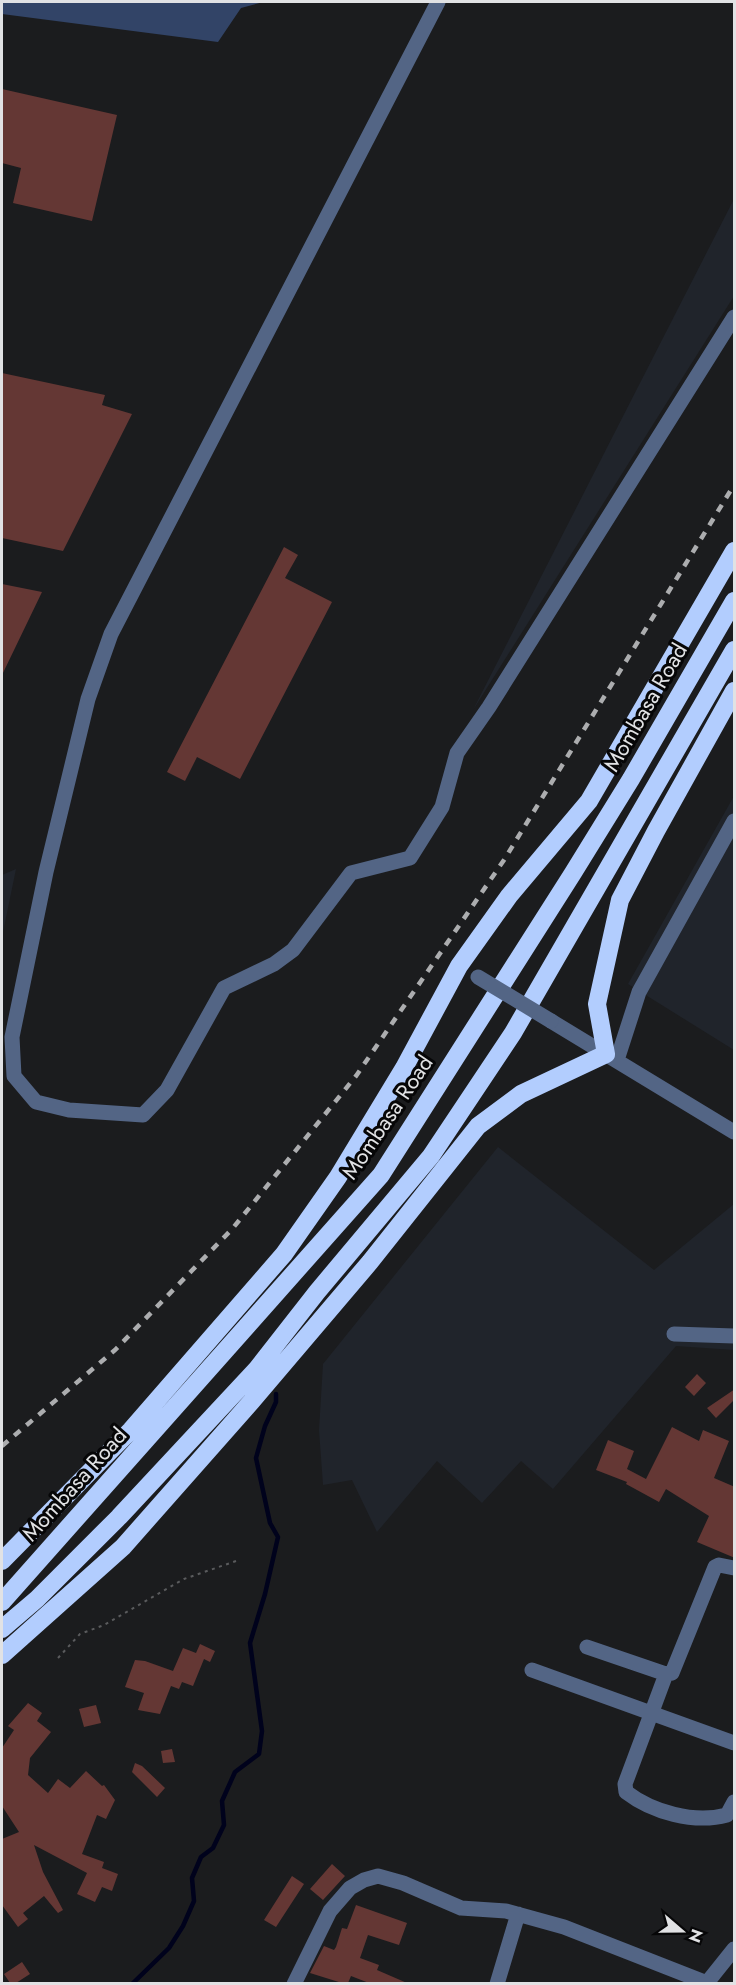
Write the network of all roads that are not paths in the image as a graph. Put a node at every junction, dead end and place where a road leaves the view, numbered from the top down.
1 (438, 2) edge
2 (735, 317) edge
3 (735, 551) edge
4 (735, 601) edge
5 (735, 650) edge
6 (735, 691) edge
7 (735, 821) edge
8 (459, 966) junction
9 (612, 1057) junction
10 (735, 1132) edge
11 (674, 1334) dead end
12 (735, 1336) edge
13 (2, 1561) edge
14 (735, 1568) edge
15 (2, 1602) edge
16 (2, 1629) edge
17 (587, 1647) dead end
18 (2, 1655) edge
19 (532, 1670) dead end
20 (666, 1674) junction
21 (653, 1712) junction
22 (735, 1743) edge
23 (735, 1802) edge
24 (518, 1914) junction
25 (735, 1949) edge
26 (294, 1983) edge
27 (497, 1983) edge
28 (706, 1983) edge

1 - 2 street
3 - 8 highway
4 - 15 highway, Mombasa Road
5 - 16 highway
6 - 9 highway
7 - 9 street
8 - 9 street, bridge
8 - 13 highway
9 - 10 street
9 - 18 highway
11 - 12 street
14 - 20 street
17 - 20 street
19 - 21 street
20 - 21 street
21 - 22 street
21 - 23 street
24 - 26 street
24 - 27 street
24 - 28 street
25 - 28 street

